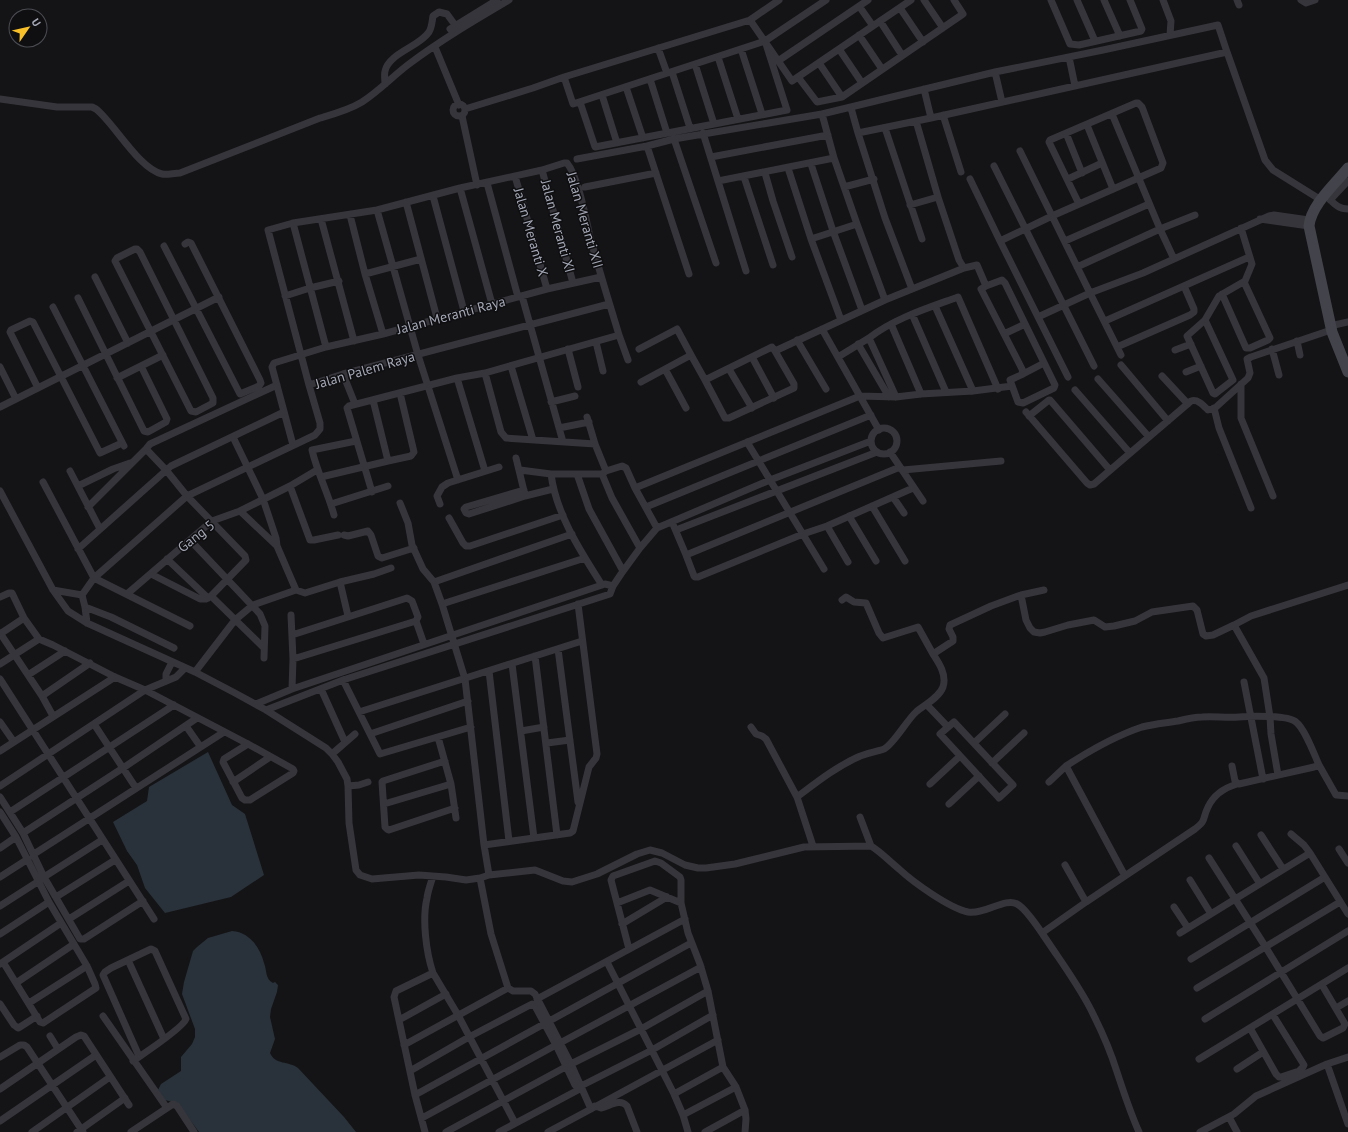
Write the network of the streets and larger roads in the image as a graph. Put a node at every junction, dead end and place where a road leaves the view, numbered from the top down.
1 (497, 0) edge
2 (509, 0) edge
3 (779, 0) edge
4 (826, 0) edge
5 (868, 0) edge
6 (911, 0) edge
7 (924, 0) edge
8 (954, 0) edge
9 (1051, 0) edge
10 (1077, 0) edge
11 (1104, 0) edge
12 (1130, 0) edge
13 (1163, 0) edge
14 (1301, 0) edge
15 (1315, 0) edge
16 (859, 6) junction
17 (900, 8) junction
18 (475, 17) junction
19 (750, 20) junction
20 (880, 21) junction
21 (872, 26) junction
22 (943, 28) junction
23 (859, 35) junction
24 (1170, 35) junction
25 (1120, 36) junction
26 (765, 41) junction
27 (1095, 41) junction
28 (923, 42) junction
29 (435, 47) junction
30 (658, 48) junction
31 (741, 49) junction
32 (839, 49) junction
33 (900, 52) dead end
34 (1227, 52) junction
35 (718, 57) junction
36 (1069, 57) junction
37 (778, 61) junction
38 (819, 63) junction
39 (695, 64) junction
40 (882, 69) junction
41 (670, 72) junction
42 (995, 72) junction
43 (564, 76) junction
44 (798, 77) junction
45 (650, 79) junction
46 (862, 83) junction
47 (385, 84) junction
48 (1075, 86) junction
49 (626, 87) junction
50 (924, 89) junction
51 (602, 95) junction
52 (842, 97) junction
53 (0, 99) edge
54 (580, 102) junction
55 (1002, 102) junction
56 (462, 107) junction
57 (851, 108) junction
58 (762, 114) junction
59 (822, 114) junction
60 (1112, 114) junction
61 (943, 115) junction
62 (462, 116) junction
63 (930, 118) junction
64 (738, 119) junction
65 (916, 121) junction
66 (714, 124) junction
67 (1087, 125) junction
68 (690, 128) junction
69 (885, 128) junction
70 (667, 133) junction
71 (703, 133) junction
72 (858, 133) junction
73 (1066, 133) junction
74 (828, 135) junction
75 (642, 138) junction
76 (674, 139) junction
77 (618, 143) junction
78 (647, 146) junction
79 (1020, 151) dead end
80 (711, 157) junction
81 (834, 158) junction
82 (577, 159) dead end
83 (1102, 163) junction
84 (811, 164) junction
85 (994, 166) dead end
86 (788, 168) junction
87 (1348, 168) edge
88 (542, 170) junction
89 (961, 172) dead end
90 (656, 173) junction
91 (765, 173) junction
92 (1082, 173) junction
93 (514, 176) junction
94 (744, 177) junction
95 (1138, 178) junction
96 (874, 179) junction
97 (970, 179) dead end
98 (1068, 180) junction
99 (718, 181) junction
100 (1348, 181) edge
101 (487, 183) junction
102 (477, 185) junction
103 (585, 187) dead end
104 (844, 187) junction
105 (460, 188) junction
106 (1112, 189) junction
107 (433, 196) junction
108 (938, 197) junction
109 (1325, 198) junction
110 (406, 202) junction
111 (1079, 204) junction
112 (1149, 204) junction
113 (910, 205) junction
114 (1348, 209) edge
115 (377, 210) junction
116 (350, 215) junction
117 (1195, 215) dead end
118 (1052, 216) junction
119 (321, 218) junction
120 (293, 223) junction
121 (1309, 223) junction
122 (856, 224) junction
123 (1026, 228) junction
124 (1241, 228) junction
125 (1160, 230) junction
126 (833, 231) junction
127 (811, 239) junction
128 (922, 239) dead end
129 (1000, 241) junction
130 (1065, 241) junction
131 (185, 244) dead end
132 (164, 246) dead end
133 (792, 257) dead end
134 (1249, 257) junction
135 (421, 259) junction
136 (1174, 259) junction
137 (716, 263) dead end
138 (772, 265) dead end
139 (393, 267) junction
140 (1077, 267) junction
141 (964, 268) junction
142 (746, 271) dead end
143 (365, 274) junction
144 (689, 274) dead end
145 (601, 276) junction
146 (95, 277) dead end
147 (338, 281) junction
148 (1244, 282) junction
149 (573, 283) junction
150 (986, 286) junction
151 (1184, 286) junction
152 (310, 288) junction
153 (546, 289) junction
154 (912, 289) junction
155 (1090, 293) junction
156 (1222, 294) junction
157 (285, 296) junction
158 (520, 296) junction
159 (219, 297) junction
160 (78, 298) dead end
161 (884, 300) junction
162 (492, 304) junction
163 (609, 304) junction
164 (1063, 305) junction
165 (935, 306) junction
166 (53, 307) dead end
167 (196, 309) junction
168 (862, 310) junction
169 (464, 311) junction
170 (912, 314) junction
171 (1038, 317) junction
172 (437, 318) junction
173 (174, 320) junction
174 (841, 320) junction
175 (1206, 320) junction
176 (1105, 321) junction
177 (1348, 322) edge
178 (891, 324) junction
179 (1025, 324) junction
180 (411, 326) junction
181 (530, 326) junction
182 (1330, 328) junction
183 (822, 329) junction
184 (151, 331) junction
185 (383, 334) junction
186 (1004, 334) junction
187 (619, 335) junction
188 (869, 338) junction
189 (797, 340) junction
190 (354, 341) junction
191 (1297, 341) junction
192 (596, 342) junction
193 (128, 343) junction
194 (858, 344) junction
195 (1191, 344) junction
196 (326, 347) junction
197 (1117, 347) junction
198 (568, 349) junction
199 (639, 349) dead end
200 (1272, 349) junction
201 (1175, 350) dead end
202 (775, 351) junction
203 (105, 354) junction
204 (301, 354) junction
205 (163, 355) junction
206 (418, 355) junction
207 (691, 355) junction
208 (1121, 355) dead end
209 (1300, 355) dead end
210 (539, 357) junction
211 (752, 357) junction
212 (838, 357) junction
213 (628, 360) dead end
214 (1044, 363) junction
215 (83, 365) junction
216 (1121, 365) dead end
217 (141, 366) junction
218 (511, 366) junction
219 (1094, 366) dead end
220 (1201, 366) junction
221 (0, 368) edge
222 (665, 369) junction
223 (729, 369) junction
224 (603, 371) dead end
225 (1186, 372) dead end
226 (1348, 372) edge
227 (485, 373) junction
228 (343, 374) junction
229 (1023, 374) junction
230 (1279, 375) dead end
231 (1162, 376) dead end
232 (60, 377) junction
233 (1068, 377) dead end
234 (117, 378) junction
235 (457, 378) junction
236 (1098, 378) dead end
237 (705, 380) junction
238 (641, 382) dead end
239 (1241, 384) junction
240 (277, 385) junction
241 (309, 385) junction
242 (427, 386) junction
243 (1012, 386) junction
244 (578, 387) dead end
245 (38, 388) junction
246 (826, 389) dead end
247 (998, 389) junction
248 (1075, 390) dead end
249 (973, 391) junction
250 (946, 392) junction
251 (400, 393) junction
252 (921, 394) junction
253 (575, 396) dead end
254 (860, 396) junction
255 (893, 397) junction
256 (774, 398) junction
257 (16, 399) junction
258 (373, 400) junction
259 (551, 402) junction
260 (355, 404) junction
261 (1188, 404) junction
262 (0, 407) edge
263 (686, 408) dead end
264 (752, 408) junction
265 (1214, 408) junction
266 (284, 412) junction
267 (871, 415) junction
268 (1168, 420) junction
269 (559, 428) junction
270 (879, 430) junction
271 (233, 437) junction
272 (1149, 437) junction
273 (307, 439) junction
274 (533, 440) junction
275 (356, 441) junction
276 (871, 441) junction
277 (563, 442) junction
278 (748, 442) junction
279 (595, 444) junction
280 (293, 445) junction
281 (146, 449) junction
282 (312, 450) junction
283 (877, 452) junction
284 (890, 452) junction
285 (1130, 453) junction
286 (516, 458) dead end
287 (388, 461) junction
288 (760, 461) junction
289 (1001, 461) dead end
290 (130, 463) junction
291 (247, 466) junction
292 (364, 466) junction
293 (499, 467) dead end
294 (901, 468) junction
295 (166, 470) junction
296 (317, 470) junction
297 (520, 470) junction
298 (1110, 470) junction
299 (70, 471) dead end
300 (485, 471) junction
301 (604, 472) junction
302 (551, 474) junction
303 (577, 474) junction
304 (321, 477) junction
305 (458, 480) junction
306 (771, 481) junction
307 (43, 482) dead end
308 (78, 486) junction
309 (290, 486) junction
310 (388, 486) dead end
311 (635, 488) junction
312 (913, 488) junction
313 (553, 490) junction
314 (0, 491) edge
315 (776, 491) junction
316 (372, 492) junction
317 (524, 493) junction
318 (187, 496) junction
319 (1273, 496) dead end
320 (893, 497) junction
321 (263, 499) junction
322 (923, 501) dead end
323 (400, 503) dead end
324 (331, 504) junction
325 (440, 504) dead end
326 (872, 506) junction
327 (88, 507) junction
328 (646, 507) junction
329 (1250, 508) dead end
330 (240, 511) junction
331 (790, 512) junction
332 (904, 513) dead end
333 (334, 515) dead end
334 (563, 515) junction
335 (849, 516) junction
336 (449, 518) dead end
337 (212, 521) junction
338 (672, 522) junction
339 (827, 526) junction
340 (657, 528) junction
341 (100, 529) junction
342 (676, 530) junction
343 (572, 534) junction
344 (803, 534) junction
345 (190, 540) junction
346 (277, 546) junction
347 (414, 548) junction
348 (640, 548) junction
349 (78, 549) junction
350 (686, 555) junction
351 (585, 558) junction
352 (167, 559) junction
353 (905, 561) dead end
354 (848, 562) dead end
355 (876, 562) dead end
356 (391, 568) dead end
357 (824, 569) dead end
358 (623, 571) junction
359 (151, 574) junction
360 (94, 578) junction
361 (227, 579) junction
362 (340, 582) junction
363 (434, 582) junction
364 (602, 585) junction
365 (1348, 585) edge
366 (613, 586) junction
367 (53, 590) junction
368 (296, 590) junction
369 (1044, 590) dead end
370 (127, 594) junction
371 (82, 595) junction
372 (1021, 595) junction
373 (0, 597) edge
374 (210, 597) junction
375 (842, 600) dead end
376 (442, 604) junction
377 (578, 604) junction
378 (253, 605) junction
379 (85, 607) junction
380 (290, 615) dead end
381 (348, 616) junction
382 (24, 618) junction
383 (236, 620) junction
384 (416, 621) junction
385 (87, 623) junction
386 (1234, 625) junction
387 (190, 626) dead end
388 (0, 633) edge
389 (292, 635) junction
390 (452, 635) junction
391 (38, 639) junction
392 (582, 641) junction
393 (424, 644) junction
394 (454, 644) junction
395 (263, 647) junction
396 (174, 648) dead end
397 (558, 649) junction
398 (65, 652) junction
399 (933, 654) junction
400 (14, 655) junction
401 (535, 656) junction
402 (264, 658) dead end
403 (293, 659) junction
404 (172, 662) junction
405 (0, 664) edge
406 (90, 664) junction
407 (512, 664) junction
408 (185, 668) junction
409 (489, 671) junction
410 (195, 672) junction
411 (28, 675) junction
412 (115, 677) junction
413 (0, 679) edge
414 (465, 679) junction
415 (343, 680) junction
416 (166, 681) junction
417 (1244, 682) dead end
418 (308, 684) junction
419 (292, 689) junction
420 (321, 689) junction
421 (145, 690) junction
422 (310, 692) junction
423 (42, 696) junction
424 (468, 701) junction
425 (256, 704) junction
426 (174, 705) junction
427 (927, 705) junction
428 (266, 710) junction
429 (359, 712) junction
430 (1005, 714) dead end
431 (53, 716) junction
432 (1251, 716) junction
433 (1270, 717) junction
434 (197, 718) junction
435 (0, 722) edge
436 (94, 724) junction
437 (186, 726) junction
438 (471, 727) junction
439 (544, 727) junction
440 (751, 727) dead end
441 (948, 727) junction
442 (33, 730) junction
443 (521, 731) junction
444 (224, 732) junction
445 (1024, 733) dead end
446 (355, 734) dead end
447 (370, 734) junction
448 (438, 738) junction
449 (570, 740) junction
450 (14, 742) junction
451 (345, 742) junction
452 (546, 743) junction
453 (974, 743) junction
454 (248, 744) junction
455 (200, 746) junction
456 (109, 748) junction
457 (0, 751) edge
458 (48, 754) junction
459 (332, 754) junction
460 (960, 756) junction
461 (270, 757) junction
462 (445, 761) junction
463 (992, 763) junction
464 (1319, 765) junction
465 (1066, 766) junction
466 (1232, 766) dead end
467 (123, 768) junction
468 (1278, 775) junction
469 (979, 776) junction
470 (62, 778) junction
471 (1263, 779) junction
472 (233, 782) junction
473 (368, 782) dead end
474 (1050, 782) dead end
475 (451, 784) junction
476 (930, 784) dead end
477 (1237, 784) junction
478 (0, 786) edge
479 (348, 786) junction
480 (136, 788) junction
481 (1348, 796) edge
482 (0, 797) edge
483 (797, 797) junction
484 (76, 799) junction
485 (384, 804) junction
486 (949, 804) dead end
487 (578, 806) junction
488 (455, 808) junction
489 (10, 812) junction
490 (1, 816) edge
491 (860, 817) dead end
492 (456, 818) dead end
493 (89, 819) junction
494 (1291, 834) dead end
495 (20, 835) junction
496 (557, 835) junction
497 (1261, 835) dead end
498 (534, 838) junction
499 (102, 840) junction
500 (509, 841) junction
501 (484, 845) junction
502 (813, 846) junction
503 (871, 846) junction
504 (1236, 846) dead end
505 (0, 848) edge
506 (1339, 849) dead end
507 (1310, 853) junction
508 (31, 856) junction
509 (1209, 858) dead end
510 (115, 860) junction
511 (675, 861) junction
512 (661, 863) junction
513 (1348, 863) edge
514 (1065, 865) dead end
515 (1283, 869) junction
516 (489, 875) junction
517 (433, 876) junction
518 (1125, 876) junction
519 (0, 877) edge
520 (1325, 877) junction
521 (480, 878) junction
522 (42, 879) junction
523 (1190, 880) dead end
524 (129, 881) junction
525 (1260, 884) junction
526 (667, 897) junction
527 (56, 898) junction
528 (1236, 898) junction
529 (142, 901) junction
530 (49, 902) junction
531 (1086, 902) junction
532 (1340, 902) junction
533 (617, 903) junction
534 (681, 903) junction
535 (0, 906) edge
536 (1174, 907) dead end
537 (1211, 914) junction
538 (1348, 914) edge
539 (69, 919) junction
540 (154, 919) dead end
541 (685, 919) junction
542 (1251, 922) junction
543 (61, 923) junction
544 (622, 924) junction
545 (1188, 928) junction
546 (1348, 931) edge
547 (1042, 933) junction
548 (1180, 933) dead end
549 (0, 934) edge
550 (691, 943) junction
551 (74, 944) junction
552 (1265, 946) junction
553 (629, 949) junction
554 (1191, 959) dead end
555 (128, 960) junction
556 (607, 962) junction
557 (1, 963) edge
558 (87, 966) junction
559 (701, 967) junction
560 (1348, 968) edge
561 (433, 973) junction
562 (1281, 973) junction
563 (16, 983) junction
564 (618, 984) junction
565 (1322, 984) junction
566 (508, 988) junction
567 (1197, 988) dead end
568 (708, 991) junction
569 (446, 994) junction
570 (537, 999) junction
571 (1298, 999) junction
572 (1348, 1001) edge
573 (29, 1003) junction
574 (0, 1004) edge
575 (630, 1006) junction
576 (1336, 1008) junction
577 (458, 1015) junction
578 (713, 1015) junction
579 (1273, 1015) junction
580 (37, 1016) junction
581 (103, 1016) dead end
582 (399, 1020) junction
583 (1205, 1020) dead end
584 (547, 1023) junction
585 (641, 1028) junction
586 (1250, 1028) junction
587 (50, 1036) dead end
588 (469, 1036) junction
589 (164, 1039) junction
590 (718, 1040) junction
591 (558, 1044) junction
592 (404, 1045) junction
593 (58, 1049) junction
594 (652, 1050) junction
595 (1263, 1052) junction
596 (96, 1055) junction
597 (0, 1057) edge
598 (481, 1058) junction
599 (1348, 1058) edge
600 (136, 1059) junction
601 (1199, 1059) dead end
602 (37, 1064) junction
603 (1327, 1064) junction
604 (569, 1066) junction
605 (723, 1067) junction
606 (1237, 1069) dead end
607 (410, 1071) junction
608 (662, 1071) junction
609 (110, 1077) junction
610 (492, 1079) junction
611 (52, 1086) junction
612 (736, 1087) junction
613 (580, 1088) junction
614 (0, 1089) edge
615 (674, 1094) junction
616 (415, 1095) junction
617 (125, 1098) junction
618 (504, 1101) junction
619 (130, 1105) dead end
620 (67, 1107) junction
621 (167, 1108) junction
622 (591, 1108) junction
623 (745, 1110) junction
624 (1346, 1110) edge
625 (683, 1115) junction
626 (1229, 1117) junction
627 (422, 1118) junction
628 (0, 1121) edge
629 (515, 1123) junction
630 (1348, 1124) edge
631 (80, 1131) edge
632 (550, 1131) edge
633 (32, 1132) edge
634 (131, 1132) edge
635 (194, 1132) edge
636 (426, 1132) edge
637 (446, 1132) edge
638 (499, 1132) edge
639 (637, 1132) edge
640 (688, 1132) edge
641 (705, 1132) edge
642 (745, 1132) edge
643 (1139, 1132) edge
644 (1200, 1132) edge
645 (1237, 1132) edge

1 - 18 street
2 - 18 street
3 - 19 street
4 - 26 street
5 - 16 street
6 - 17 street
7 - 22 street
8 - 22 street
9 - 27 street
10 - 27 street
11 - 25 street
12 - 25 street
13 - 24 street
14 - 15 street
16 - 21 street
16 - 37 street
17 - 20 street
17 - 28 street
18 - 29 street
18 - 47 street
19 - 26 street
19 - 30 street
20 - 21 street
20 - 33 street
21 - 23 street
22 - 28 street
23 - 32 street
23 - 40 street
24 - 34 street
24 - 36 street
25 - 27 street
26 - 31 street
26 - 37 street
26 - 58 street
28 - 40 street
29 - 47 street
29 - 56 street
30 - 41 street
30 - 43 street
31 - 35 street
31 - 58 street
32 - 38 street
32 - 46 street
34 - 48 street
34 - 109 street
35 - 39 street
35 - 64 street
36 - 42 street
36 - 48 street
37 - 44 street
38 - 44 street
38 - 52 street
39 - 41 street
39 - 66 street
40 - 46 street
41 - 45 street
41 - 68 street
42 - 50 street
42 - 55 street
43 - 54 street
43 - 56 street
44 - 52 street
45 - 49 street
45 - 70 street
46 - 52 street
47 - 53 street
48 - 55 street
49 - 51 street
49 - 75 street
50 - 57 street
50 - 63 street
51 - 54 street
51 - 77 street
54 - 77 street
55 - 61 street
56 - 62 street
56 - 62 street
57 - 59 street
57 - 72 street
58 - 64 street
59 - 71 street
59 - 74 street
60 - 67 street
60 - 95 street
60 - 95 street
61 - 63 street
61 - 89 street
62 - 102 street
63 - 65 street
64 - 66 street
65 - 69 street
65 - 108 street
66 - 68 street
67 - 73 street
67 - 83 street
68 - 70 street
69 - 72 street
69 - 113 street
70 - 75 street
71 - 76 street
71 - 80 street
72 - 96 street
73 - 92 street
73 - 98 street
74 - 80 street
74 - 81 street
75 - 77 street
76 - 78 street
76 - 137 street
78 - 82 street
78 - 90 street
79 - 118 street
80 - 99 street
81 - 84 street
81 - 104 street
83 - 92 street
83 - 106 street
84 - 86 street
84 - 126 street
85 - 123 street
86 - 91 street
86 - 127 street
87 - 109 street
88 - 93 street
88 - 145 street, Jalan Meranti XII
88 - 149 street, Jalan Meranti XI
90 - 103 street
90 - 144 street
91 - 94 street
91 - 133 street
92 - 98 street
93 - 101 street
93 - 153 street, Jalan Meranti X
94 - 99 street
94 - 138 street
95 - 106 street
95 - 112 street
96 - 104 street
96 - 154 street
97 - 129 street
98 - 111 street
99 - 142 street
100 - 109 street
101 - 102 street
101 - 158 street
102 - 105 street
104 - 122 street
105 - 107 street
105 - 162 street
106 - 111 street
107 - 110 street
107 - 169 street
108 - 113 street
108 - 141 street
109 - 114 street
109 - 121 street
110 - 115 street
110 - 135 street
111 - 118 street
112 - 125 street
112 - 130 street
113 - 128 street
115 - 116 street
115 - 139 street
116 - 119 street
116 - 143 street
117 - 125 street
118 - 123 street
118 - 130 street
119 - 120 street
119 - 147 street
120 - 152 street
120 - 157 street
121 - 124 street
121 - 182 street
122 - 126 street
122 - 161 street
123 - 129 street
123 - 164 street
124 - 134 street
124 - 136 street
125 - 136 street
125 - 140 street
126 - 127 street
126 - 168 street
127 - 174 street
129 - 171 street
130 - 140 street
131 - 159 street
132 - 167 street
134 - 148 street
134 - 151 street
135 - 139 street
135 - 172 street
136 - 155 street
139 - 143 street
139 - 180 street
140 - 155 street
141 - 150 street
141 - 154 street
143 - 185 street
145 - 149 street, Jalan Meranti Raya
145 - 163 street, Jalan Meranti XII
146 - 193 street
147 - 152 street
147 - 190 street
148 - 156 street
148 - 156 street
149 - 153 street, Jalan Meranti Raya
150 - 179 street
150 - 186 street
151 - 176 street
151 - 197 street
152 - 157 street
152 - 196 street
153 - 158 street, Jalan Meranti Raya
154 - 161 street
155 - 164 street
155 - 176 street
156 - 175 street
157 - 204 street
158 - 162 street, Jalan Meranti Raya
158 - 181 street
159 - 167 street
159 - 167 street
160 - 203 street
161 - 168 street
162 - 169 street, Jalan Meranti Raya
163 - 181 street, Jalan Palem Raya
163 - 187 street, Jalan Meranti XII
164 - 171 street
164 - 219 street
165 - 170 street
165 - 247 street
165 - 249 street
166 - 215 street
167 - 173 street
168 - 174 street
169 - 172 street, Jalan Meranti Raya
170 - 178 street
170 - 250 street
171 - 233 street
172 - 180 street, Jalan Meranti Raya
173 - 184 street
173 - 184 street
173 - 205 street
174 - 183 street
175 - 195 street
175 - 220 street
176 - 197 street
177 - 182 street
178 - 188 street
178 - 252 street
179 - 186 street
179 - 214 street
180 - 185 street, Jalan Meranti Raya
180 - 206 street
181 - 206 street, Jalan Palem Raya
181 - 210 street
182 - 191 street
182 - 226 street
183 - 189 street
183 - 212 street
184 - 193 street
184 - 205 street
185 - 190 street, Jalan Meranti Raya
186 - 229 street
187 - 192 street
187 - 213 street, Jalan Meranti XII
188 - 194 street
188 - 255 street
189 - 202 street
189 - 246 street
190 - 196 street, Jalan Meranti Raya
191 - 200 street
191 - 209 street
192 - 198 street
192 - 224 street
193 - 203 street
194 - 212 street
194 - 255 street
195 - 201 street
195 - 220 street
196 - 204 street, Jalan Meranti Raya
197 - 208 street
198 - 210 street
198 - 244 street
199 - 207 street
200 - 230 street
200 - 239 street
202 - 211 street
202 - 256 street
203 - 215 street
203 - 234 street
204 - 240 street, Jalan Meranti Raya
204 - 241 street
205 - 217 street
206 - 228 street, Jalan Palem Raya
206 - 242 street
207 - 222 street
207 - 237 street
210 - 218 street
210 - 259 street
211 - 223 street
211 - 256 street
212 - 254 street
214 - 229 street
214 - 243 street
215 - 232 street
215 - 232 street
216 - 268 street
217 - 234 street
217 - 234 street
218 - 227 street
218 - 274 street
220 - 225 street
221 - 257 street
222 - 238 street
222 - 263 street
223 - 237 street
223 - 264 street
227 - 235 street
227 - 274 street
228 - 241 street, Jalan Palem Raya
228 - 260 street
229 - 243 street
231 - 261 street
232 - 245 street
232 - 245 street
235 - 242 street
235 - 300 street
236 - 272 street
237 - 264 street
239 - 265 street
239 - 319 street
240 - 266 street
240 - 281 street
241 - 273 street, Jalan Palem Raya
242 - 251 street
242 - 305 street
243 - 247 street
245 - 257 street
247 - 249 street
248 - 285 street
249 - 250 street
250 - 252 street
251 - 258 street
251 - 287 street
252 - 255 street
253 - 259 street
254 - 255 street
254 - 267 street
254 - 278 street
256 - 264 street
257 - 262 street
258 - 260 street
258 - 287 street
259 - 269 street
260 - 275 street
261 - 265 street
261 - 268 street
265 - 329 street
266 - 271 street
266 - 280 street
267 - 270 street
267 - 288 street
268 - 272 street
269 - 277 street
269 - 279 street
270 - 276 street
270 - 284 street
271 - 291 street
271 - 295 street
272 - 285 street
273 - 280 street, Jalan Palem Raya
273 - 282 street
274 - 277 street
275 - 282 street
275 - 292 street
276 - 283 street
276 - 306 street
277 - 279 street
278 - 288 street
278 - 311 street
279 - 301 street
280 - 291 street, Jalan Palem Raya
281 - 290 street
281 - 295 street
282 - 296 street
283 - 284 street
283 - 315 street
284 - 294 street
285 - 298 street
286 - 297 street
287 - 292 street
288 - 306 street
288 - 328 street
289 - 294 street
290 - 308 street
290 - 327 street
291 - 318 street, Jalan Palem Raya
291 - 321 street
292 - 304 street
292 - 316 street
293 - 300 street
294 - 312 street
294 - 331 street
295 - 318 street
295 - 341 street
296 - 304 street
296 - 309 street, Gang 5
297 - 302 street
297 - 317 street
298 - 298 street
299 - 308 street
300 - 305 street
301 - 303 street
301 - 311 street
301 - 348 street
302 - 303 street
302 - 313 street
303 - 358 street
304 - 324 street
305 - 325 street
306 - 315 street
306 - 338 street
307 - 349 street
308 - 327 street
309 - 321 street, Gang 5
309 - 347 street
310 - 316 street
311 - 328 street
312 - 320 street
312 - 322 street
313 - 317 street
313 - 334 street
314 - 367 street
315 - 331 street
315 - 342 street
316 - 324 street
317 - 317 street
318 - 337 street
318 - 360 street, Jalan Palem Raya
320 - 326 street
320 - 332 street
321 - 330 street, Gang 5
321 - 346 street
323 - 347 street
324 - 333 street
326 - 335 street
326 - 353 street
327 - 341 street
328 - 340 street
330 - 337 street, Gang 5
330 - 346 street
331 - 344 street
331 - 350 street
334 - 336 street
334 - 343 street
335 - 339 street
335 - 355 street
337 - 345 street, Gang 5
337 - 361 street
338 - 340 street
338 - 342 street
339 - 344 street
339 - 354 street
340 - 348 street
341 - 349 street
342 - 350 street
343 - 351 street
343 - 363 street
344 - 350 street
344 - 357 street
345 - 352 street, Gang 5
345 - 361 street
346 - 368 street
347 - 363 street
348 - 358 street
349 - 360 street
351 - 364 street
351 - 376 street
352 - 359 street, Gang 5
352 - 374 street
356 - 362 street
358 - 366 street
359 - 370 street, Gang 5
359 - 374 street
360 - 370 street
360 - 371 street, Jalan Palem Raya
361 - 374 street
361 - 378 street
362 - 368 street
362 - 381 street
363 - 376 street
364 - 366 street
364 - 390 street
365 - 386 street
366 - 377 street
367 - 371 street
367 - 385 street
368 - 378 street
369 - 372 street
370 - 387 street
371 - 379 street
372 - 386 street
372 - 399 street
373 - 382 street
374 - 383 street
375 - 399 street
376 - 390 street
377 - 392 street
377 - 394 street
378 - 383 street
378 - 395 street
379 - 385 street
379 - 396 street
380 - 389 street
381 - 384 street
381 - 389 street
382 - 388 street
382 - 391 street
383 - 395 street
383 - 410 street
384 - 393 street
384 - 403 street
385 - 404 street
386 - 433 street
388 - 400 street
389 - 403 street
390 - 393 street
390 - 394 street
391 - 398 street
391 - 400 street
392 - 397 street
392 - 487 street
393 - 418 street
394 - 414 street
394 - 415 street
395 - 402 street
397 - 401 street
397 - 449 street
398 - 406 street
398 - 411 street
399 - 427 street
400 - 405 street
400 - 411 street
401 - 407 street
401 - 439 street
403 - 419 street
404 - 408 street
404 - 416 street
406 - 412 street
406 - 423 street
407 - 409 street
407 - 443 street
408 - 410 street
408 - 416 street
409 - 414 street
409 - 500 street
410 - 425 street
411 - 423 street
412 - 421 street
412 - 431 street
413 - 442 street
414 - 424 street
414 - 429 street
415 - 420 street
415 - 429 street
416 - 421 street
417 - 432 street
418 - 419 street
418 - 422 street
419 - 425 street
420 - 422 street
420 - 451 street
421 - 426 street
421 - 436 street
422 - 428 street
423 - 431 street
424 - 438 street
424 - 447 street
425 - 428 street
426 - 434 street
426 - 456 street
427 - 441 street
427 - 483 street
428 - 459 street
429 - 447 street
430 - 453 street
431 - 442 street
432 - 433 street
432 - 465 street
432 - 471 street
433 - 464 street
433 - 468 street
434 - 437 street
434 - 444 street
435 - 450 street
436 - 456 street
436 - 458 street
437 - 455 street
437 - 467 street
438 - 448 street
438 - 501 street
439 - 443 street
439 - 452 street
440 - 483 street
441 - 453 street
441 - 460 street
442 - 450 street
442 - 458 street
443 - 498 street
444 - 454 street
444 - 455 street
445 - 463 street
446 - 451 street
447 - 448 street
448 - 462 street
449 - 452 street
449 - 487 street
450 - 457 street
451 - 459 street
452 - 496 street
453 - 463 street
454 - 461 street
454 - 472 street
455 - 480 street
456 - 467 street
456 - 470 street
458 - 470 street
458 - 478 street
459 - 479 street
460 - 469 street
460 - 476 street
461 - 472 street
461 - 472 street
462 - 475 street
462 - 485 street
463 - 469 street
464 - 468 street
464 - 481 street
465 - 474 street
465 - 518 street
466 - 477 street
467 - 480 street
467 - 484 street
468 - 471 street
469 - 486 street
470 - 484 street
470 - 489 street
471 - 477 street
473 - 479 street
475 - 485 street
475 - 488 street
477 - 518 street
479 - 517 street
480 - 493 street
482 - 489 street
483 - 502 street
484 - 493 street
484 - 495 street
485 - 488 street
487 - 496 street
488 - 492 street
489 - 495 street
490 - 495 street
491 - 503 street
493 - 499 street
493 - 508 street
494 - 507 street
495 - 505 street
495 - 508 street
496 - 498 street
497 - 515 street
498 - 500 street
499 - 510 street
499 - 522 street
500 - 501 street
501 - 516 street
502 - 503 street
502 - 511 street
503 - 547 street
504 - 525 street
506 - 513 street
507 - 515 street
507 - 520 street
508 - 519 street
508 - 522 street
509 - 528 street
510 - 524 street
510 - 527 street
511 - 512 street
511 - 516 street
512 - 533 street
512 - 534 street
514 - 531 street
515 - 525 street
516 - 521 street
517 - 521 street
517 - 561 street
518 - 531 street
520 - 532 street
520 - 542 street
521 - 566 street
522 - 527 street
522 - 530 street
522 - 535 street
523 - 537 street
524 - 529 street
524 - 539 street
525 - 528 street
526 - 533 street
526 - 534 street
526 - 544 street
527 - 539 street
528 - 537 street
528 - 542 street
529 - 539 street
529 - 540 street
530 - 543 street
530 - 549 street
531 - 547 street
532 - 538 street
532 - 552 street
533 - 544 street
534 - 541 street
536 - 545 street
537 - 545 street
541 - 550 street
541 - 553 street
542 - 552 street
542 - 554 street
543 - 551 street
543 - 557 street
544 - 553 street
545 - 548 street
546 - 562 street
547 - 643 street
550 - 559 street
550 - 564 street
551 - 558 street
551 - 563 street
552 - 562 street
552 - 567 street
553 - 556 street
555 - 589 street
555 - 589 street
555 - 600 street
556 - 564 street
556 - 570 street
557 - 563 street
558 - 573 street
558 - 580 street
559 - 568 street
559 - 575 street
560 - 565 street
561 - 569 street
561 - 582 street
562 - 571 street
562 - 583 street
563 - 573 street
564 - 575 street
564 - 584 street
565 - 571 street
565 - 576 street
566 - 570 street
566 - 577 street
568 - 578 street
568 - 585 street
569 - 577 street
569 - 582 street
570 - 584 street
571 - 576 street
571 - 579 street
572 - 576 street
573 - 580 street
574 - 580 street
575 - 585 street
575 - 591 street
577 - 588 street
577 - 592 street
578 - 590 street
578 - 594 street
579 - 586 street
579 - 595 street
581 - 600 street
582 - 592 street
584 - 588 street
584 - 591 street
584 - 598 street
585 - 594 street
585 - 604 street
586 - 595 street
586 - 601 street
587 - 593 street
588 - 598 street
588 - 607 street
589 - 600 street
590 - 605 street
590 - 608 street
591 - 604 street
591 - 610 street
592 - 607 street
593 - 596 street
593 - 602 street
594 - 608 street
594 - 613 street
595 - 606 street
596 - 609 street
596 - 611 street
597 - 602 street
598 - 610 street
598 - 616 street
599 - 603 street
600 - 621 street
602 - 611 street
602 - 614 street
603 - 624 street
603 - 626 street
604 - 613 street
604 - 618 street
605 - 612 street
605 - 615 street
607 - 616 street
608 - 615 street
608 - 622 street
609 - 617 street
609 - 620 street
610 - 618 street
610 - 627 street
611 - 620 street
611 - 628 street
612 - 623 street
612 - 625 street
613 - 622 street
613 - 629 street
615 - 625 street
616 - 627 street
617 - 619 street
617 - 631 street
618 - 629 street
618 - 637 street
620 - 631 street
620 - 633 street
621 - 634 street
621 - 635 street
622 - 632 street
622 - 639 street
623 - 641 street
623 - 642 street
624 - 630 street
625 - 640 street
626 - 644 street
626 - 645 street
627 - 636 street
629 - 638 street

